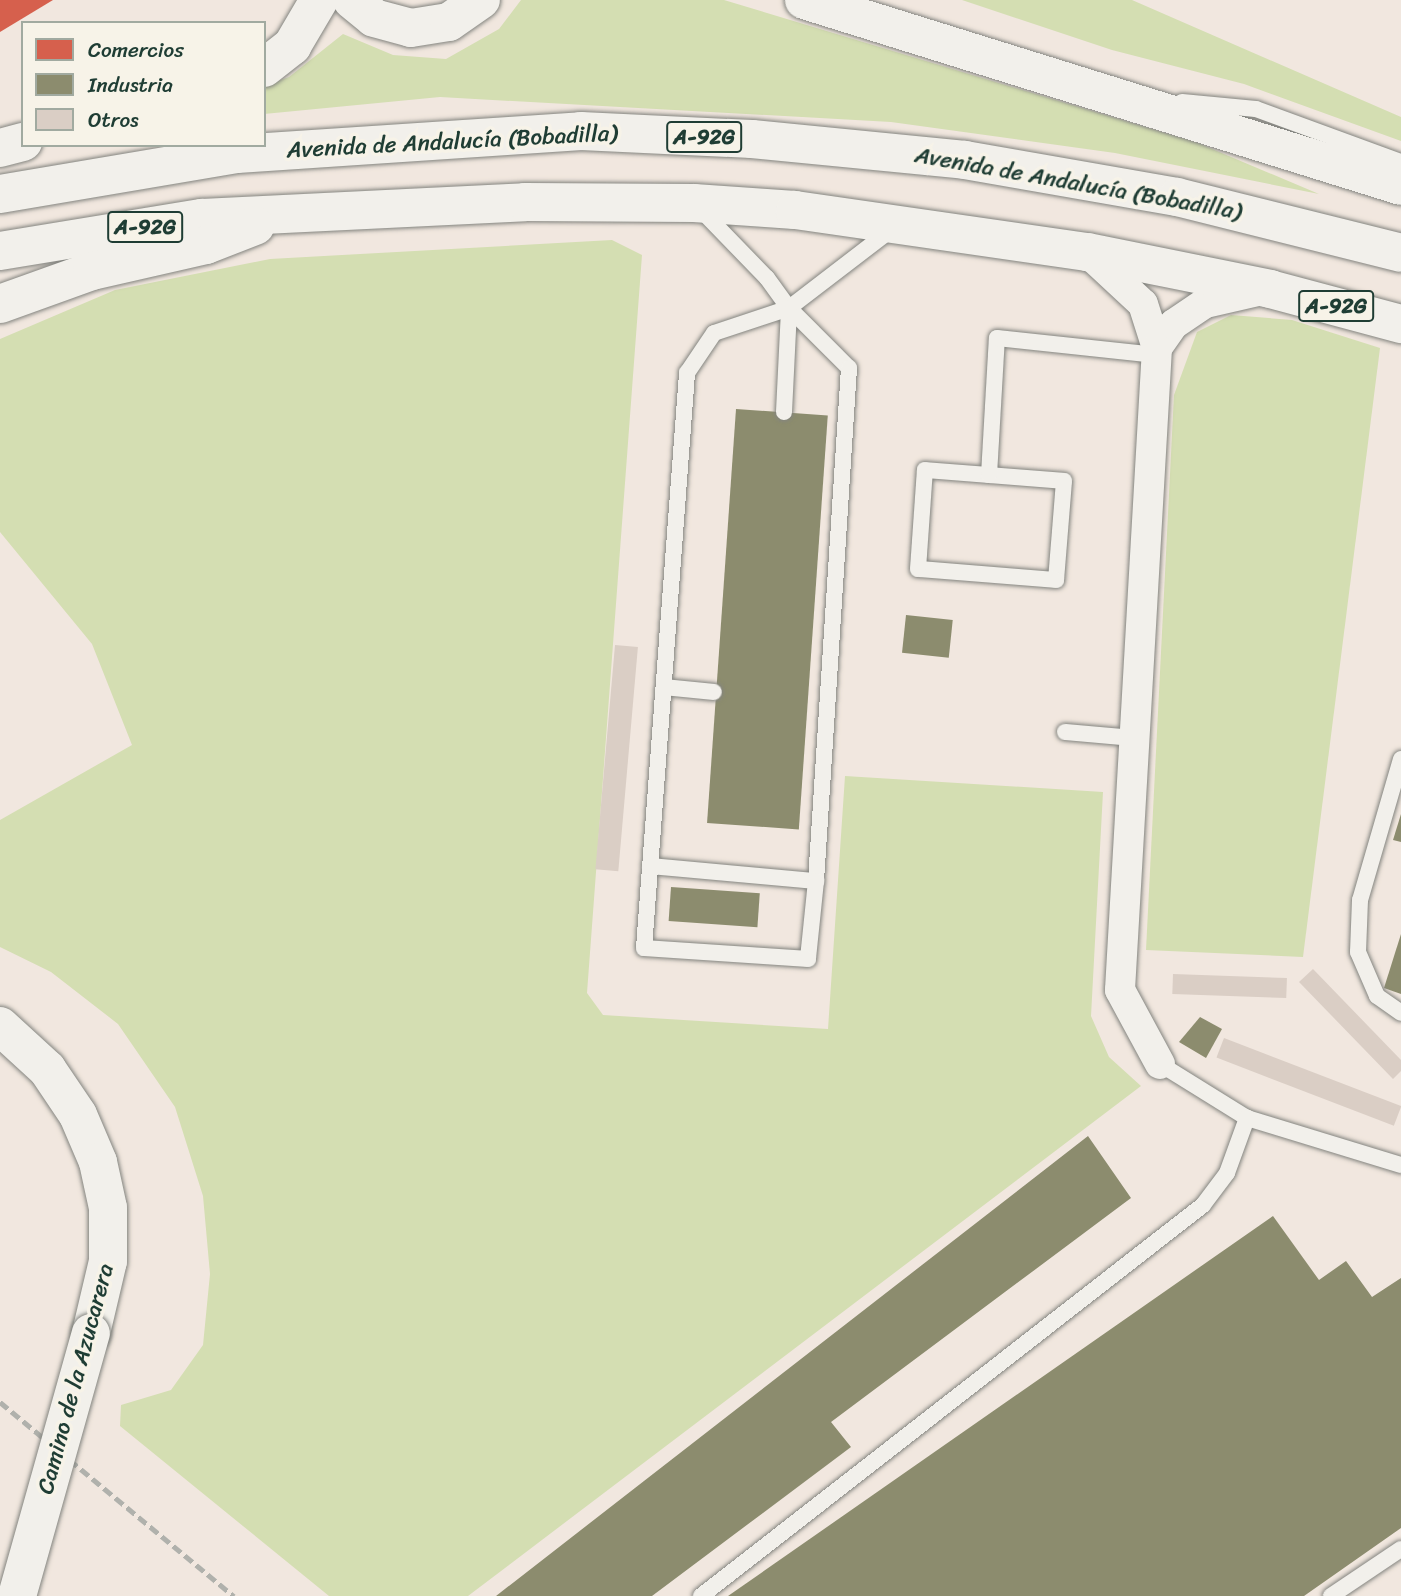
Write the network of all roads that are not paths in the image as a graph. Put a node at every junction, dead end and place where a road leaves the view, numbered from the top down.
1 (319, 0) edge
2 (352, 0) edge
3 (481, 0) edge
4 (804, 0) edge
5 (266, 66) edge
6 (1119, 95) junction
7 (21, 143) edge
8 (0, 148) edge
9 (1401, 162) edge
10 (1401, 186) edge
11 (0, 194) edge
12 (695, 203) junction
13 (290, 212) junction
14 (900, 224) junction
15 (0, 251) edge
16 (1087, 252) junction
17 (1401, 253) edge
18 (1270, 289) junction
19 (0, 304) edge
20 (789, 308) junction
21 (1401, 324) edge
22 (1156, 352) junction
23 (784, 412) dead end
24 (989, 475) junction
25 (664, 687) junction
26 (714, 692) dead end
27 (1065, 732) dead end
28 (1134, 738) junction
29 (1401, 760) edge
30 (650, 866) junction
31 (816, 881) junction
32 (1401, 1013) edge
33 (0, 1026) edge
34 (1160, 1064) joint
35 (1247, 1118) junction
36 (1401, 1165) edge
37 (1401, 1549) edge
38 (17, 1596) edge
39 (701, 1596) edge
40 (1331, 1596) edge

1 - 5 main road
2 - 3 main road
4 - 6 main road
6 - 9 lane
6 - 10 main road
7 - 8 main road
11 - 17 main road, Avenida de Andalucía (Bobadilla) / A-92G
12 - 13 main road, A-92G
12 - 14 main road, A-92G
12 - 20 lane
13 - 15 main road, A-92G
13 - 19 main road
14 - 16 main road, A-92G
14 - 20 lane
16 - 18 main road, A-92G
16 - 22 street
18 - 21 main road, A-92G
18 - 22 street
20 - 23 lane
20 - 25 lane
20 - 31 lane
22 - 24 lane
22 - 28 street
24 - 24 lane
25 - 26 lane
25 - 30 lane
27 - 28 lane
28 - 34 street
29 - 32 lane
30 - 31 lane
30 - 31 lane
33 - 38 main road, Camino de la Azucarera, bridge
34 - 35 lane
35 - 36 lane
35 - 39 lane
37 - 40 lane

